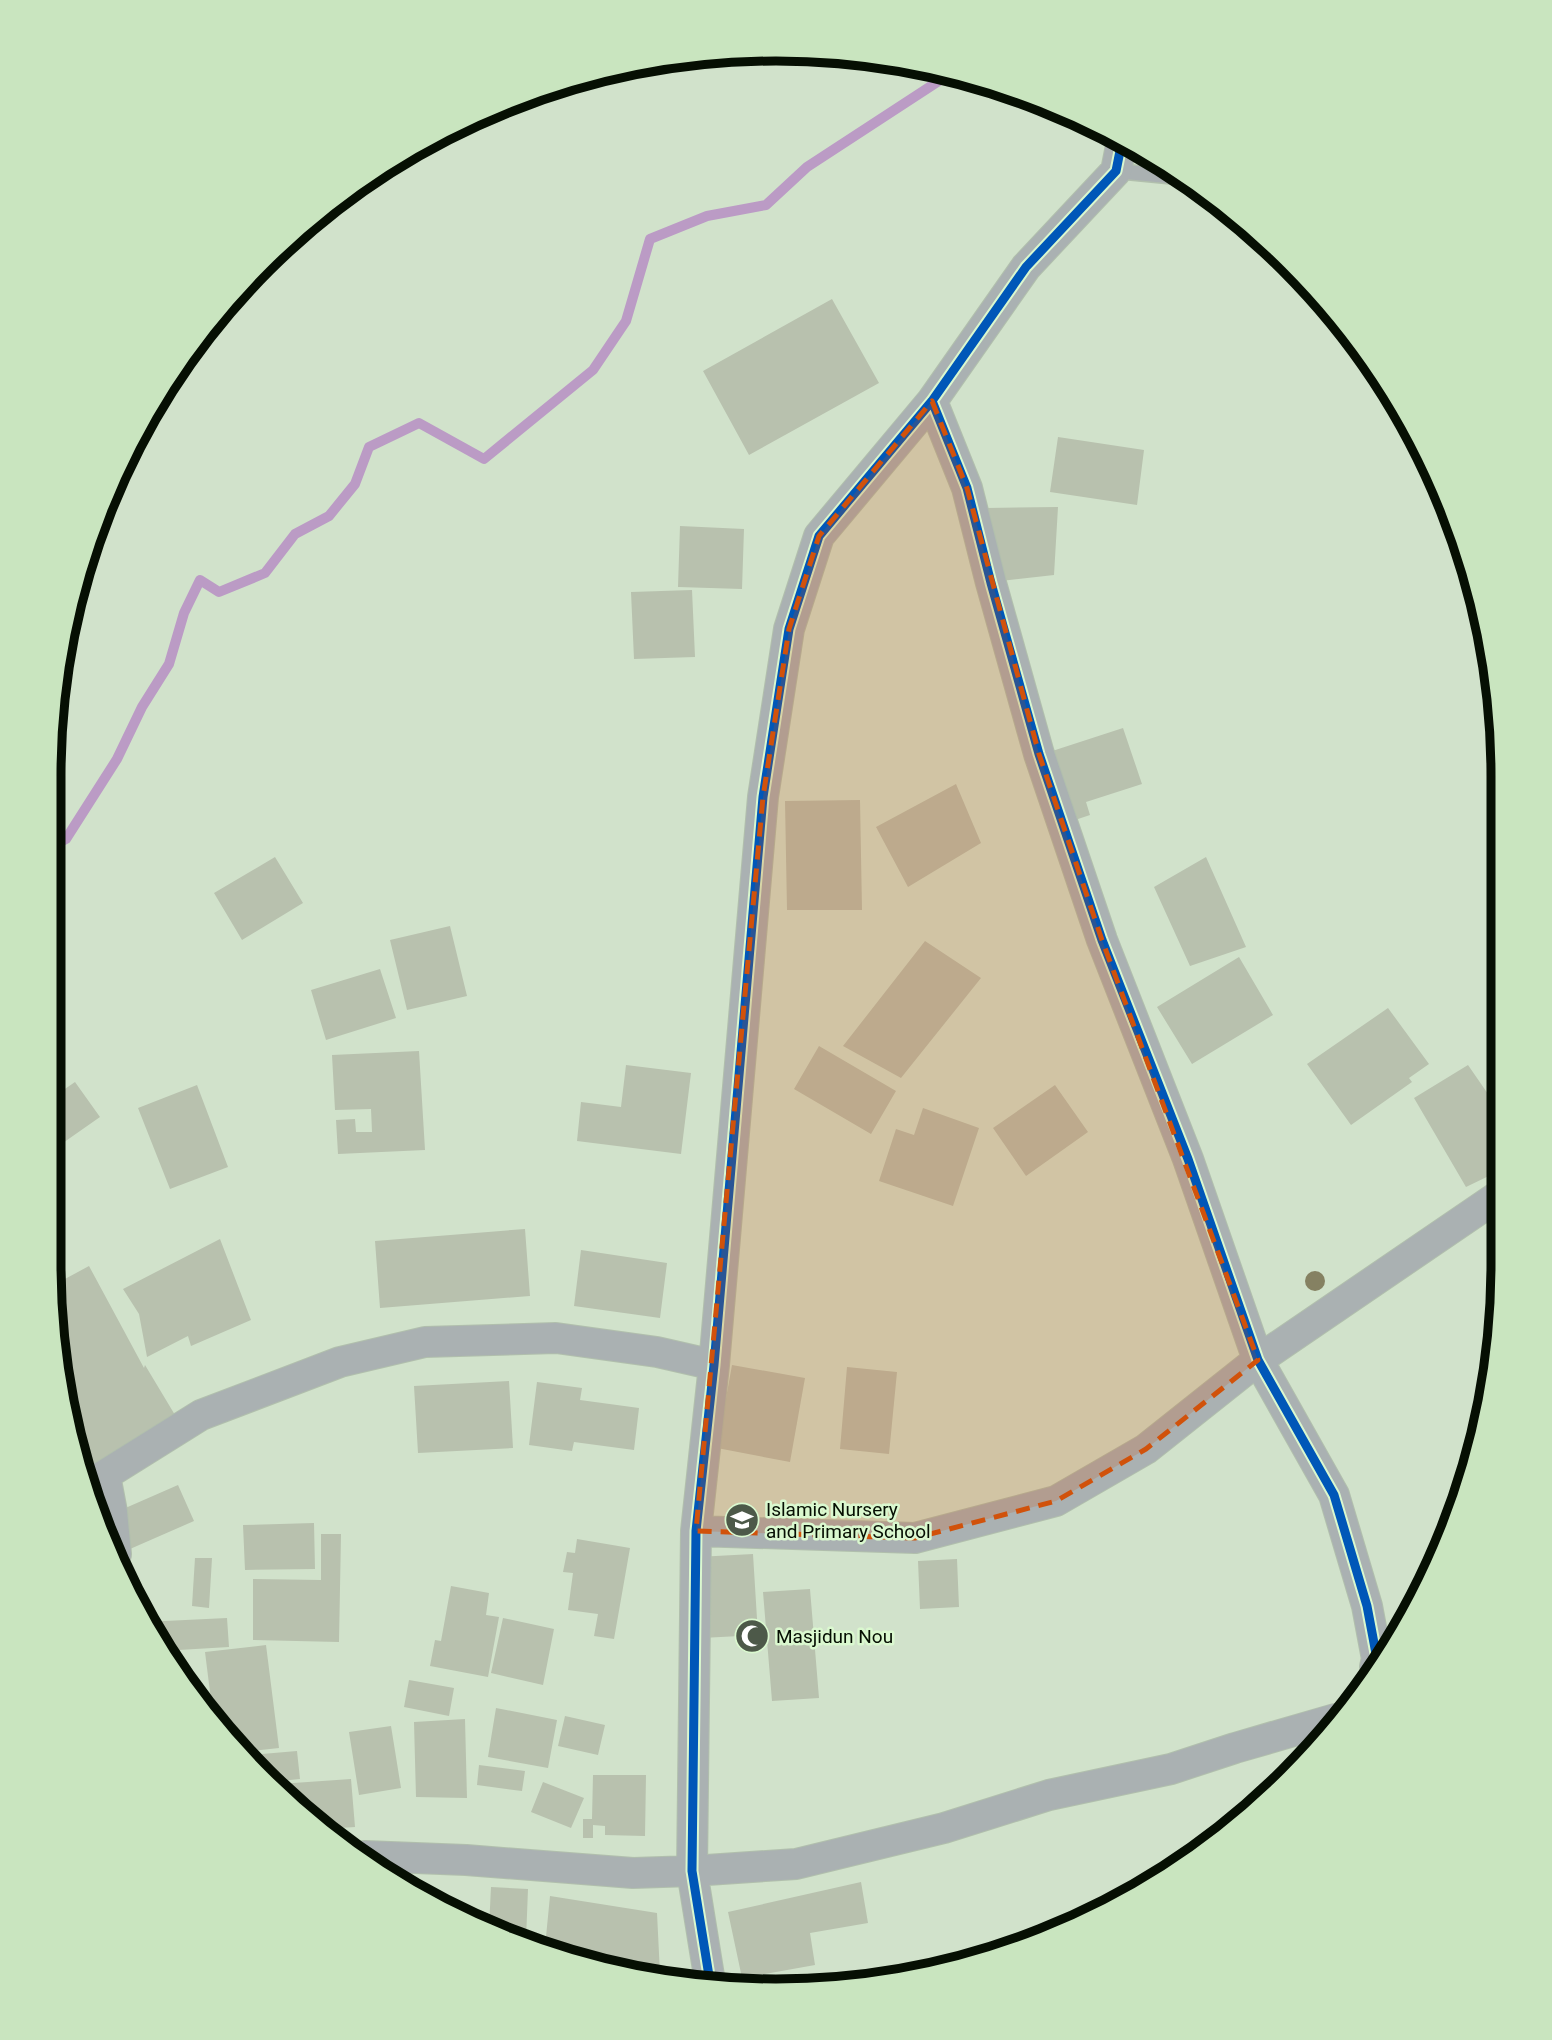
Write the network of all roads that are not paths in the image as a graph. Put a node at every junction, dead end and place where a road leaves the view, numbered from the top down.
1 (1120, 150) edge
2 (1116, 171) junction
3 (1163, 176) edge
4 (932, 401) junction
5 (1491, 1201) edge
6 (1258, 1360) junction
7 (714, 1365) junction
8 (96, 1480) edge
9 (696, 1531) junction
10 (115, 1534) edge
11 (1376, 1652) edge
12 (1324, 1722) edge
13 (377, 1856) edge
14 (692, 1871) junction
15 (709, 1975) edge

1 - 2 street
2 - 3 lane
2 - 4 street
4 - 6 street
4 - 7 street
5 - 6 street
6 - 9 street
6 - 11 street
7 - 8 street
7 - 9 street
8 - 10 street
9 - 14 street
12 - 14 street
13 - 14 street
14 - 15 street

